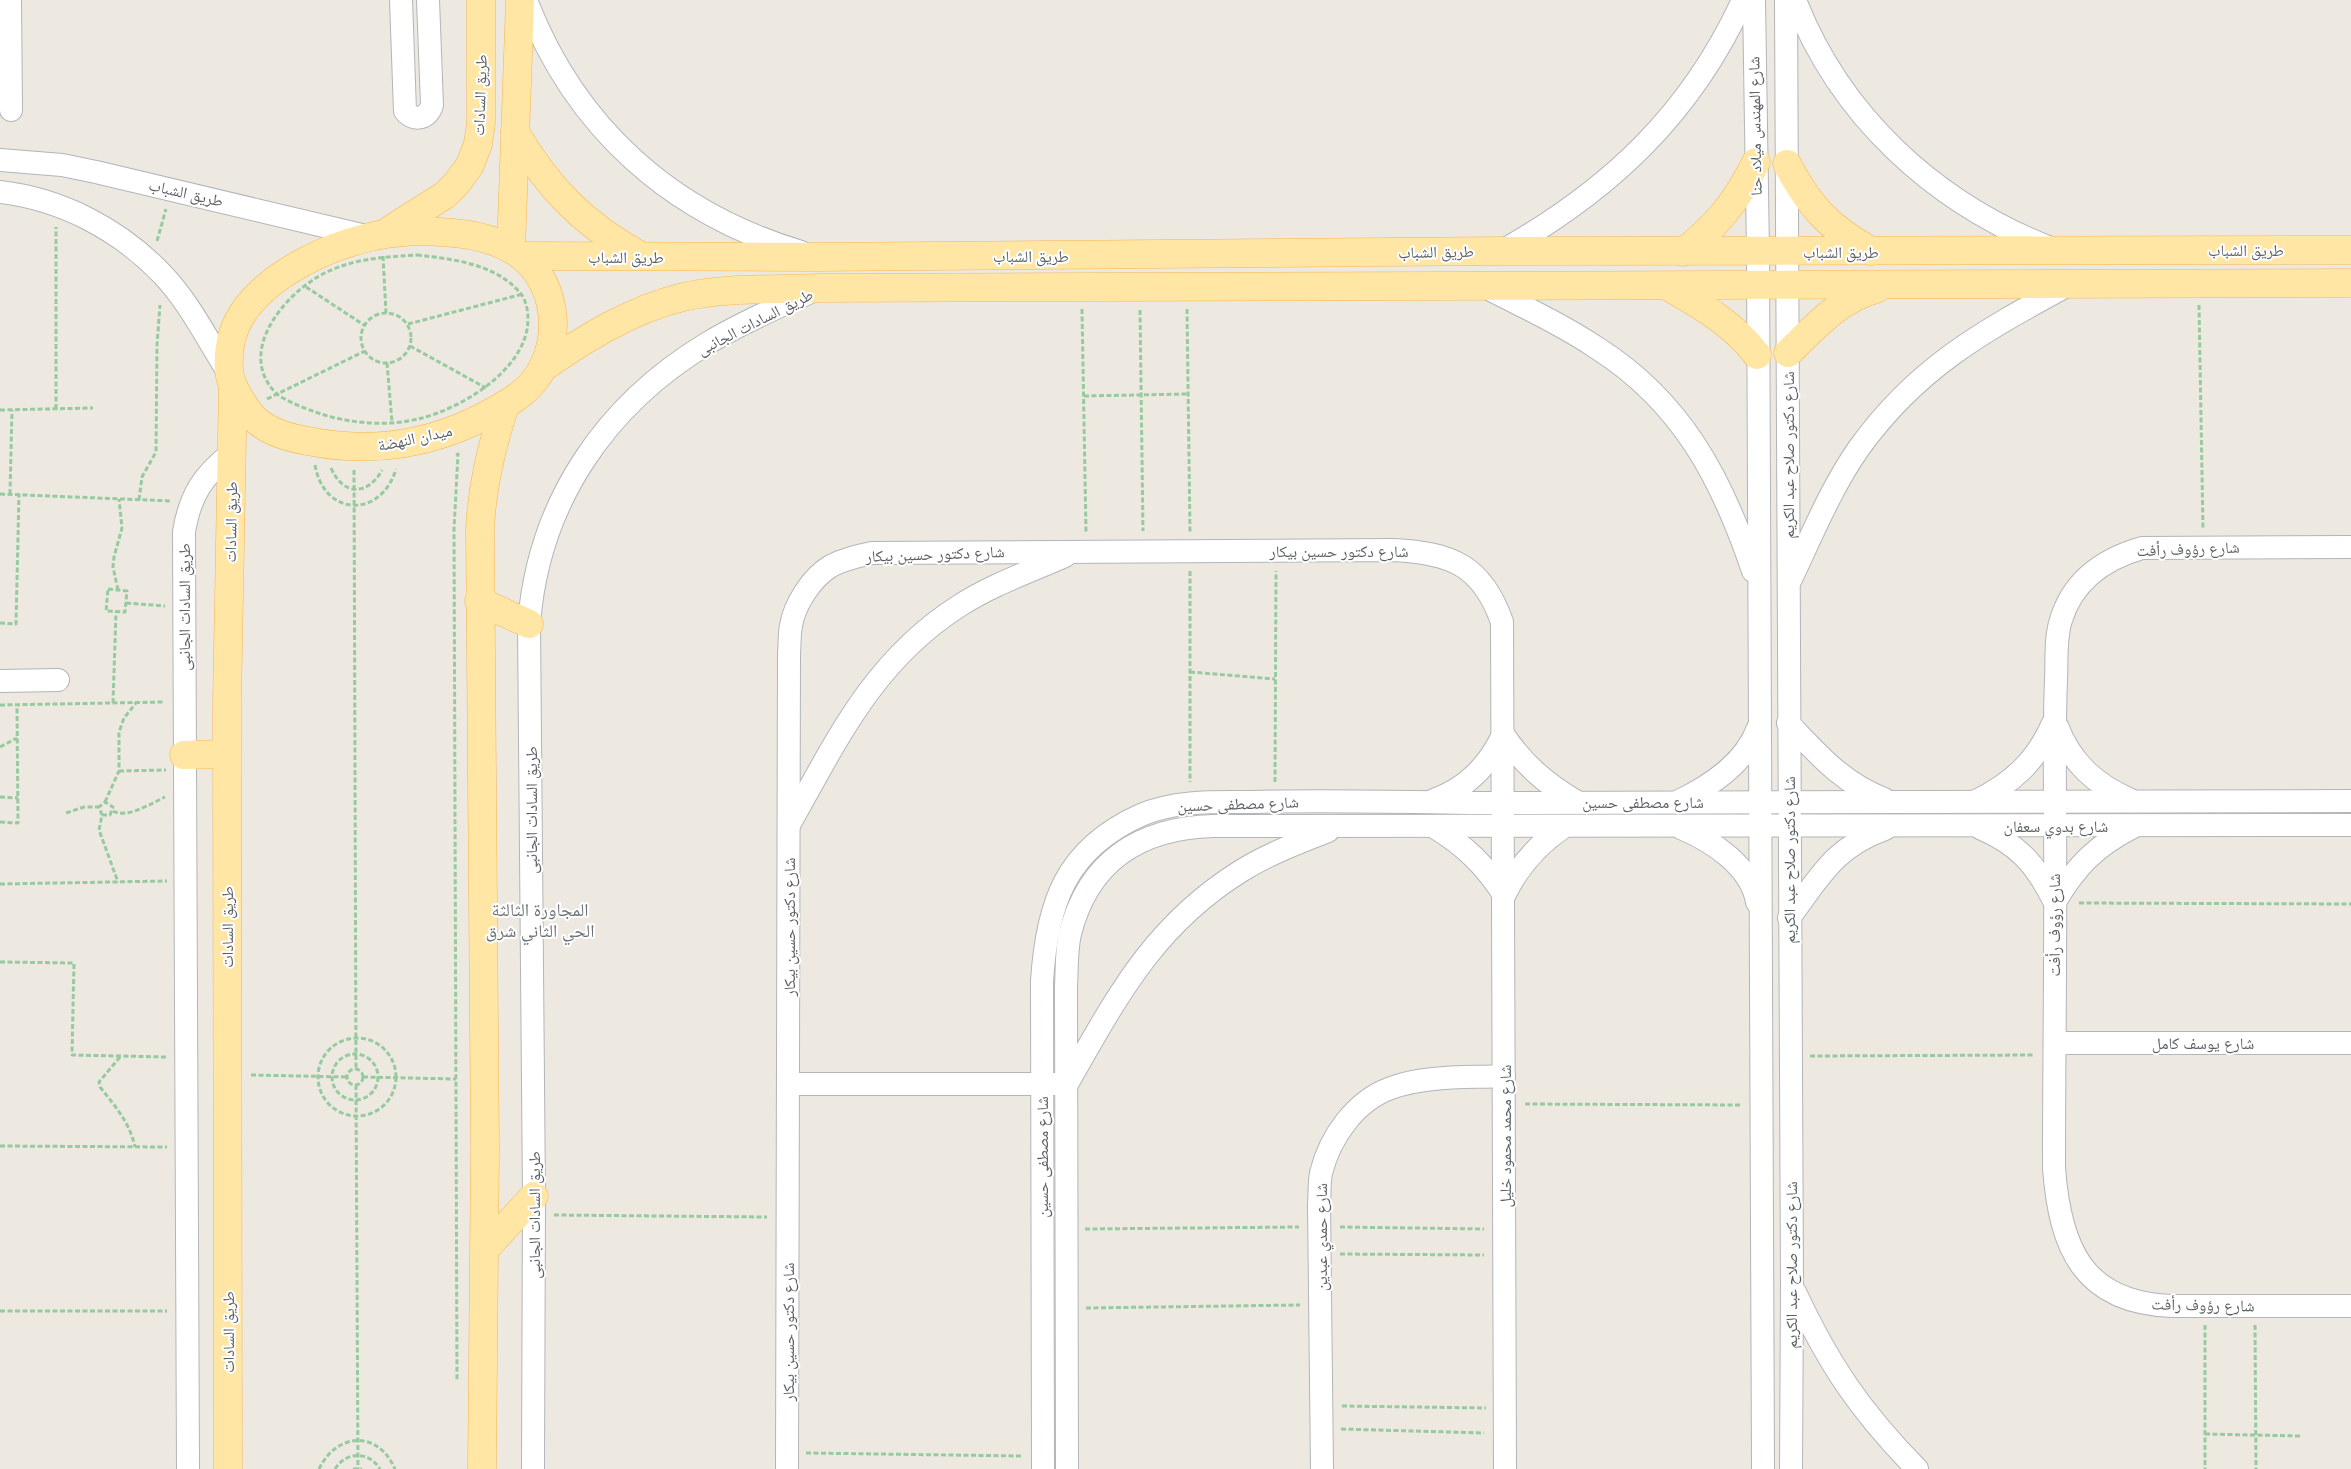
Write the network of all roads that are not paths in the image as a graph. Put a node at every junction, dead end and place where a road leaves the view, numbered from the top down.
1 (10, 0) edge
2 (401, 0) edge
3 (428, 0) edge
4 (481, 0) edge
5 (520, 0) edge
6 (526, 0) edge
7 (1743, 0) edge
8 (1754, 0) edge
9 (1786, 0) edge
10 (1794, 0) edge
11 (11, 110) dead end
12 (515, 132) junction
13 (0, 160) edge
14 (1756, 162) junction
15 (1787, 164) junction
16 (0, 192) edge
17 (379, 243) junction
18 (2351, 250) edge
19 (2056, 251) junction
20 (516, 252) junction
21 (1502, 252) junction
22 (1683, 252) junction
23 (1758, 252) junction
24 (1787, 252) junction
25 (1871, 252) junction
26 (643, 257) junction
27 (816, 257) junction
28 (2351, 283) edge
29 (1758, 284) junction
30 (1787, 284) junction
31 (2070, 284) junction
32 (1482, 285) junction
33 (1890, 285) junction
34 (1667, 286) junction
35 (820, 288) junction
36 (1788, 353) junction
37 (1757, 355) junction
38 (544, 367) junction
39 (231, 380) junction
40 (508, 403) junction
41 (232, 452) junction
42 (2351, 547) edge
43 (1081, 552) junction
44 (1788, 584) junction
45 (1759, 590) junction
46 (479, 601) junction
47 (530, 624) junction
48 (58, 680) dead end
49 (0, 682) edge
50 (2054, 720) junction
51 (1760, 722) junction
52 (1788, 723) junction
53 (1504, 734) junction
54 (226, 754) junction
55 (184, 771) junction
56 (2351, 801) edge
57 (1426, 802) junction
58 (1578, 802) junction
59 (1676, 802) junction
60 (1760, 802) junction
61 (1789, 802) junction
62 (1892, 802) junction
63 (1974, 802) junction
64 (2055, 802) junction
65 (2134, 802) junction
66 (1504, 803) junction
67 (1760, 825) junction
68 (1789, 825) junction
69 (2351, 825) edge
70 (789, 826) junction
71 (1340, 826) junction
72 (1504, 826) junction
73 (1565, 826) junction
74 (1675, 826) junction
75 (1892, 826) junction
76 (1975, 826) junction
77 (2055, 826) junction
78 (2135, 826) junction
79 (1434, 827) junction
80 (1504, 894) junction
81 (2054, 902) junction
82 (1760, 918) junction
83 (1789, 918) junction
84 (2351, 1043) edge
85 (2054, 1049) junction
86 (1504, 1076) junction
87 (788, 1084) junction
88 (1042, 1084) junction
89 (1067, 1084) junction
90 (534, 1206) junction
91 (485, 1249) junction
92 (1792, 1286) junction
93 (2351, 1306) edge
94 (787, 1461) edge
95 (1043, 1463) edge
96 (188, 1469) edge
97 (228, 1469) edge
98 (482, 1469) edge
99 (533, 1469) edge
100 (1067, 1469) edge
101 (1322, 1469) edge
102 (1505, 1469) edge
103 (1763, 1469) edge
104 (1790, 1469) edge
105 (1917, 1469) edge

1 - 11 street
2 - 3 street
4 - 17 main road, طريق السادات
5 - 12 main road
6 - 27 street
7 - 21 street
8 - 14 street, شارع المهندس ميلاد حنا
9 - 15 street, شارع المهندس ميلاد حنا
10 - 19 street
12 - 20 main road
12 - 26 main road
13 - 17 street, طريق الشباب
14 - 22 main road
14 - 23 street, شارع المهندس ميلاد حنا
15 - 24 street, شارع المهندس ميلاد حنا
15 - 25 main road
16 - 39 street
17 - 20 main road, ميدان النهضة
17 - 39 main road, ميدان النهضة
18 - 19 main road, طريق الشباب
19 - 25 main road, طريق الشباب
20 - 26 main road, طريق الشباب
20 - 38 main road, ميدان النهضة
21 - 22 main road, طريق الشباب
21 - 27 main road, طريق الشباب
22 - 23 main road, طريق الشباب
23 - 24 main road, طريق الشباب
23 - 29 street, شارع دكتور صلاح عبد الكريم
24 - 25 main road, طريق الشباب
24 - 30 street, شارع دكتور صلاح عبد الكريم
26 - 27 main road, طريق الشباب
28 - 31 main road, طريق الشباب
29 - 30 main road, طريق الشباب
29 - 34 main road, طريق الشباب
29 - 37 street, شارع دكتور صلاح عبد الكريم
30 - 33 main road, طريق الشباب
30 - 36 street, شارع دكتور صلاح عبد الكريم
31 - 33 main road, طريق الشباب
31 - 44 street
32 - 34 main road, طريق الشباب
32 - 35 main road, طريق الشباب
32 - 45 street
33 - 36 main road
34 - 37 main road
35 - 38 main road, طريق الشباب
35 - 47 street, طريق السادات الجانبى
36 - 44 street, شارع دكتور صلاح عبد الكريم
37 - 45 street, شارع دكتور صلاح عبد الكريم
38 - 40 main road, ميدان النهضة
39 - 40 main road, ميدان النهضة
39 - 41 main road, طريق السادات
40 - 46 main road
41 - 54 main road, طريق السادات
41 - 55 street, طريق السادات الجانبى
42 - 50 street, شارع رؤوف رأفت
43 - 53 street, شارع دكتور حسين بيكار
43 - 70 street
43 - 70 street, شارع دكتور حسين بيكار
44 - 52 street, شارع دكتور صلاح عبد الكريم
45 - 51 street, شارع دكتور صلاح عبد الكريم
46 - 47 main road
46 - 91 main road
47 - 90 street, طريق السادات الجانبى
48 - 49 street
50 - 63 street
50 - 64 street, شارع رؤوف رأفت
50 - 65 street
51 - 59 street
51 - 60 street, شارع دكتور صلاح عبد الكريم
52 - 61 street, شارع دكتور صلاح عبد الكريم
52 - 62 street
53 - 57 street
53 - 58 street
53 - 66 street, شارع دكتور حسين بيكار
54 - 55 main road
54 - 97 main road, طريق السادات
55 - 96 street, طريق السادات الجانبى
56 - 65 street, شارع بدوي سعفان
57 - 66 street, شارع مصطفى حسين
57 - 88 street, شارع مصطفى حسين
58 - 59 street, شارع مصطفى حسين
58 - 66 street, شارع مصطفى حسين
59 - 60 street, شارع مصطفى حسين
60 - 61 street, شارع بدوي سعفان
60 - 67 street, شارع دكتور صلاح عبد الكريم
61 - 62 street, شارع بدوي سعفان
61 - 68 street, شارع دكتور صلاح عبد الكريم
62 - 63 street, شارع بدوي سعفان
63 - 64 street, شارع بدوي سعفان
64 - 65 street, شارع بدوي سعفان
64 - 77 street, شارع رؤوف رأفت
66 - 72 street, شارع محمد محمود خليل
67 - 68 street, شارع بدوي سعفان
67 - 74 street, شارع مصطفى حسين
67 - 82 street, شارع دكتور صلاح عبد الكريم
68 - 75 street, شارع بدوي سعفان
68 - 83 street, شارع دكتور صلاح عبد الكريم
69 - 78 street, شارع بدوي سعفان
70 - 87 street, شارع دكتور حسين بيكار
71 - 79 street, شارع مصطفى حسين
71 - 89 street
71 - 89 street, شارع مصطفى حسين
72 - 73 street, شارع مصطفى حسين
72 - 79 street, شارع مصطفى حسين
72 - 80 street, شارع محمد محمود خليل
73 - 74 street, شارع مصطفى حسين
73 - 80 street
74 - 82 street
75 - 76 street, شارع بدوي سعفان
75 - 83 street
76 - 77 street, شارع بدوي سعفان
76 - 81 street
77 - 78 street, شارع بدوي سعفان
77 - 81 street, شارع رؤوف رأفت
78 - 81 street
79 - 80 street
80 - 86 street, شارع محمد محمود خليل
81 - 85 street, شارع رؤوف رأفت
82 - 103 street, شارع دكتور صلاح عبد الكريم
83 - 92 street, شارع دكتور صلاح عبد الكريم
84 - 85 street, شارع يوسف كامل
85 - 93 street, شارع رؤوف رأفت
86 - 101 street, شارع حمدي عبدين
86 - 102 street, شارع محمد محمود خليل
87 - 88 street
87 - 94 street, شارع دكتور حسين بيكار
88 - 89 street
88 - 95 street, شارع مصطفى حسين
89 - 100 street, شارع مصطفى حسين
90 - 91 main road
90 - 99 street, طريق السادات الجانبى
91 - 98 main road
92 - 104 street, شارع دكتور صلاح عبد الكريم
92 - 105 street

